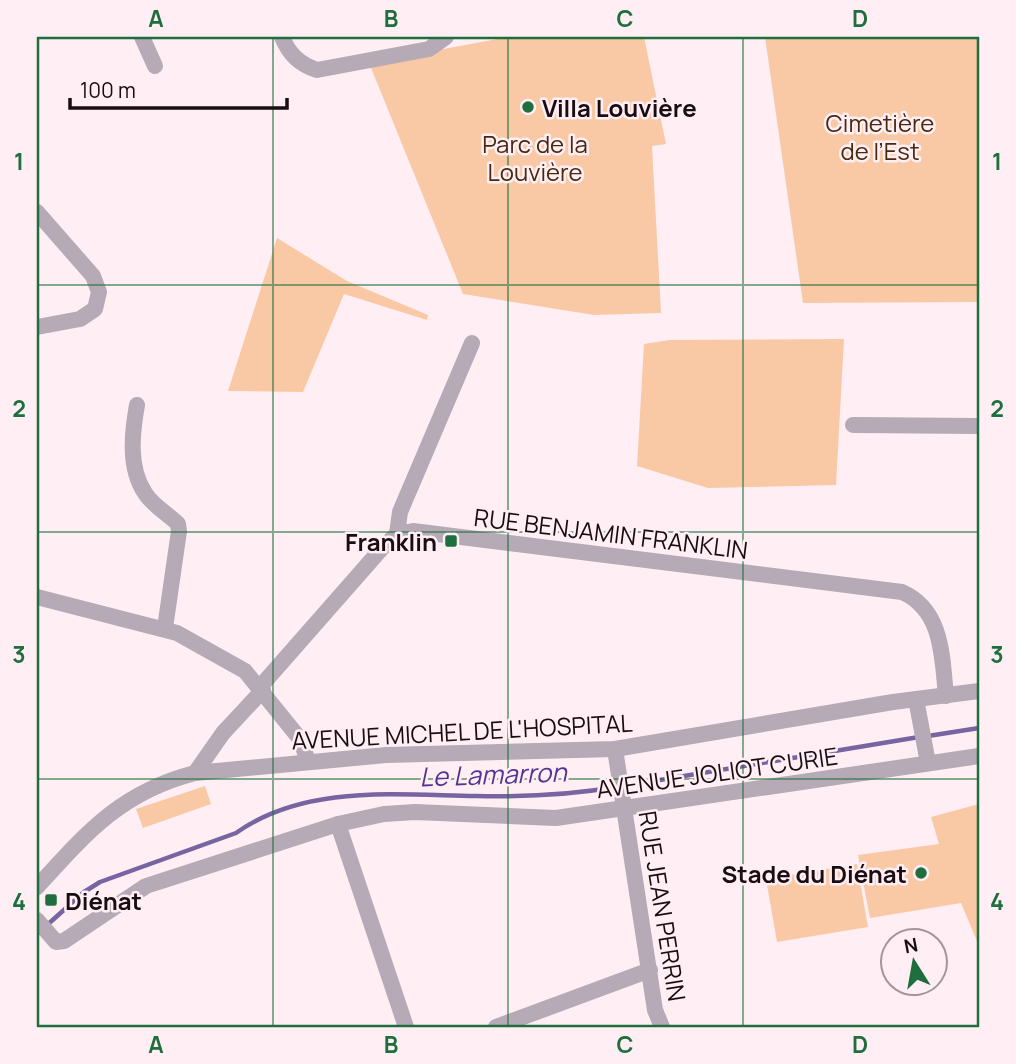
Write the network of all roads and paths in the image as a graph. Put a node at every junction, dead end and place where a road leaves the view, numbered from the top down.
1 (142, 37) edge
2 (282, 37) edge
3 (446, 37) edge
4 (155, 66) dead end
5 (37, 212) edge
6 (37, 327) edge
7 (472, 343) dead end
8 (137, 405) dead end
9 (853, 425) dead end
10 (979, 426) edge
11 (397, 534) junction
12 (37, 597) edge
13 (165, 628) junction
14 (261, 689) junction
15 (979, 691) edge
16 (946, 696) junction
17 (916, 699) junction
18 (615, 749) junction
19 (926, 756) junction
20 (979, 756) edge
21 (308, 761) junction
22 (195, 773) junction
23 (624, 810) junction
24 (338, 824) junction
25 (37, 887) edge
26 (37, 920) edge
27 (650, 970) junction
28 (406, 1027) edge
29 (496, 1027) edge
30 (661, 1027) edge

1 - 4 street
2 - 3 street
5 - 6 street
7 - 11 street
8 - 13 street
9 - 10 street
11 - 14 street
11 - 16 street, RUE BENJAMIN FRANKLIN
12 - 13 street
13 - 14 street
14 - 21 street
14 - 22 street
15 - 16 street, AVENUE MICHEL DE L'HOSPITAL
16 - 17 street, AVENUE MICHEL DE L'HOSPITAL
17 - 18 street, AVENUE MICHEL DE L'HOSPITAL
17 - 19 street
18 - 21 street, AVENUE MICHEL DE L'HOSPITAL
18 - 23 street, RUE JEAN PERRIN
19 - 20 street, AVENUE JOLIOT CURIE
19 - 23 street, AVENUE JOLIOT CURIE
21 - 22 street, AVENUE MICHEL DE L'HOSPITAL
22 - 25 street, AVENUE MICHEL DE L'HOSPITAL
23 - 24 street, AVENUE JOLIOT CURIE
23 - 27 street, RUE JEAN PERRIN
24 - 26 street, AVENUE JOLIOT CURIE
24 - 28 street
27 - 29 street
27 - 30 street, RUE JEAN PERRIN

